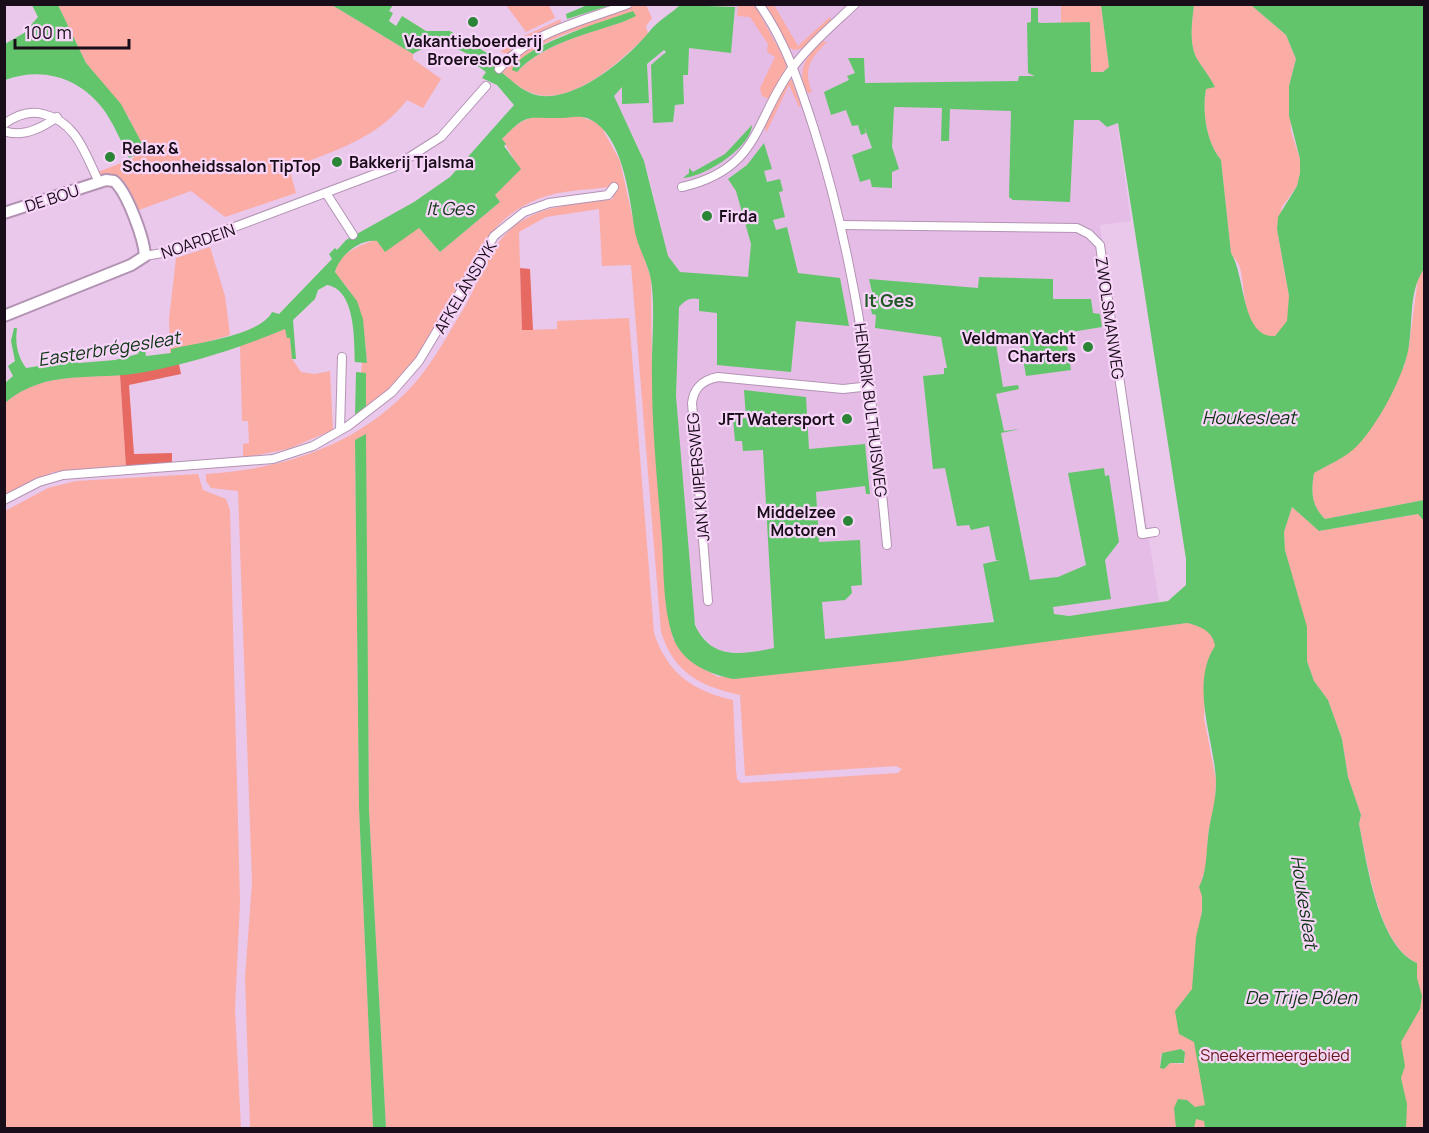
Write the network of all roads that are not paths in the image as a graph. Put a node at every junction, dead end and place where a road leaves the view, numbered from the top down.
1 (628, 4) edge
2 (759, 4) edge
3 (855, 4) edge
4 (793, 67) junction
5 (500, 69) dead end
6 (486, 86) dead end
7 (57, 117) junction
8 (4, 124) edge
9 (4, 131) edge
10 (99, 182) junction
11 (614, 187) dead end
12 (682, 187) dead end
13 (326, 193) junction
14 (4, 213) edge
15 (840, 225) junction
16 (353, 235) dead end
17 (145, 256) junction
18 (4, 316) edge
19 (342, 357) dead end
20 (871, 386) junction
21 (340, 430) junction
22 (4, 500) edge
23 (1155, 532) dead end
24 (887, 545) dead end
25 (708, 602) dead end

1 - 5 street
2 - 4 street, HENDRIK BULTHUISWEG
3 - 4 street
4 - 12 street
4 - 15 street, HENDRIK BULTHUISWEG
6 - 13 street, NOARDEIN
7 - 8 street
7 - 9 street
7 - 10 street
10 - 14 street, DE BOU
10 - 17 street
11 - 21 street, AFKELÂNSDYK
13 - 16 street
13 - 17 street, NOARDEIN
15 - 20 street, HENDRIK BULTHUISWEG
15 - 23 street, ZWOLSMANWEG
17 - 18 street, NOARDEIN
19 - 21 street
20 - 24 street, HENDRIK BULTHUISWEG
20 - 25 street, JAN KUIPERSWEG
21 - 22 street, AFKELÂNSDYK

